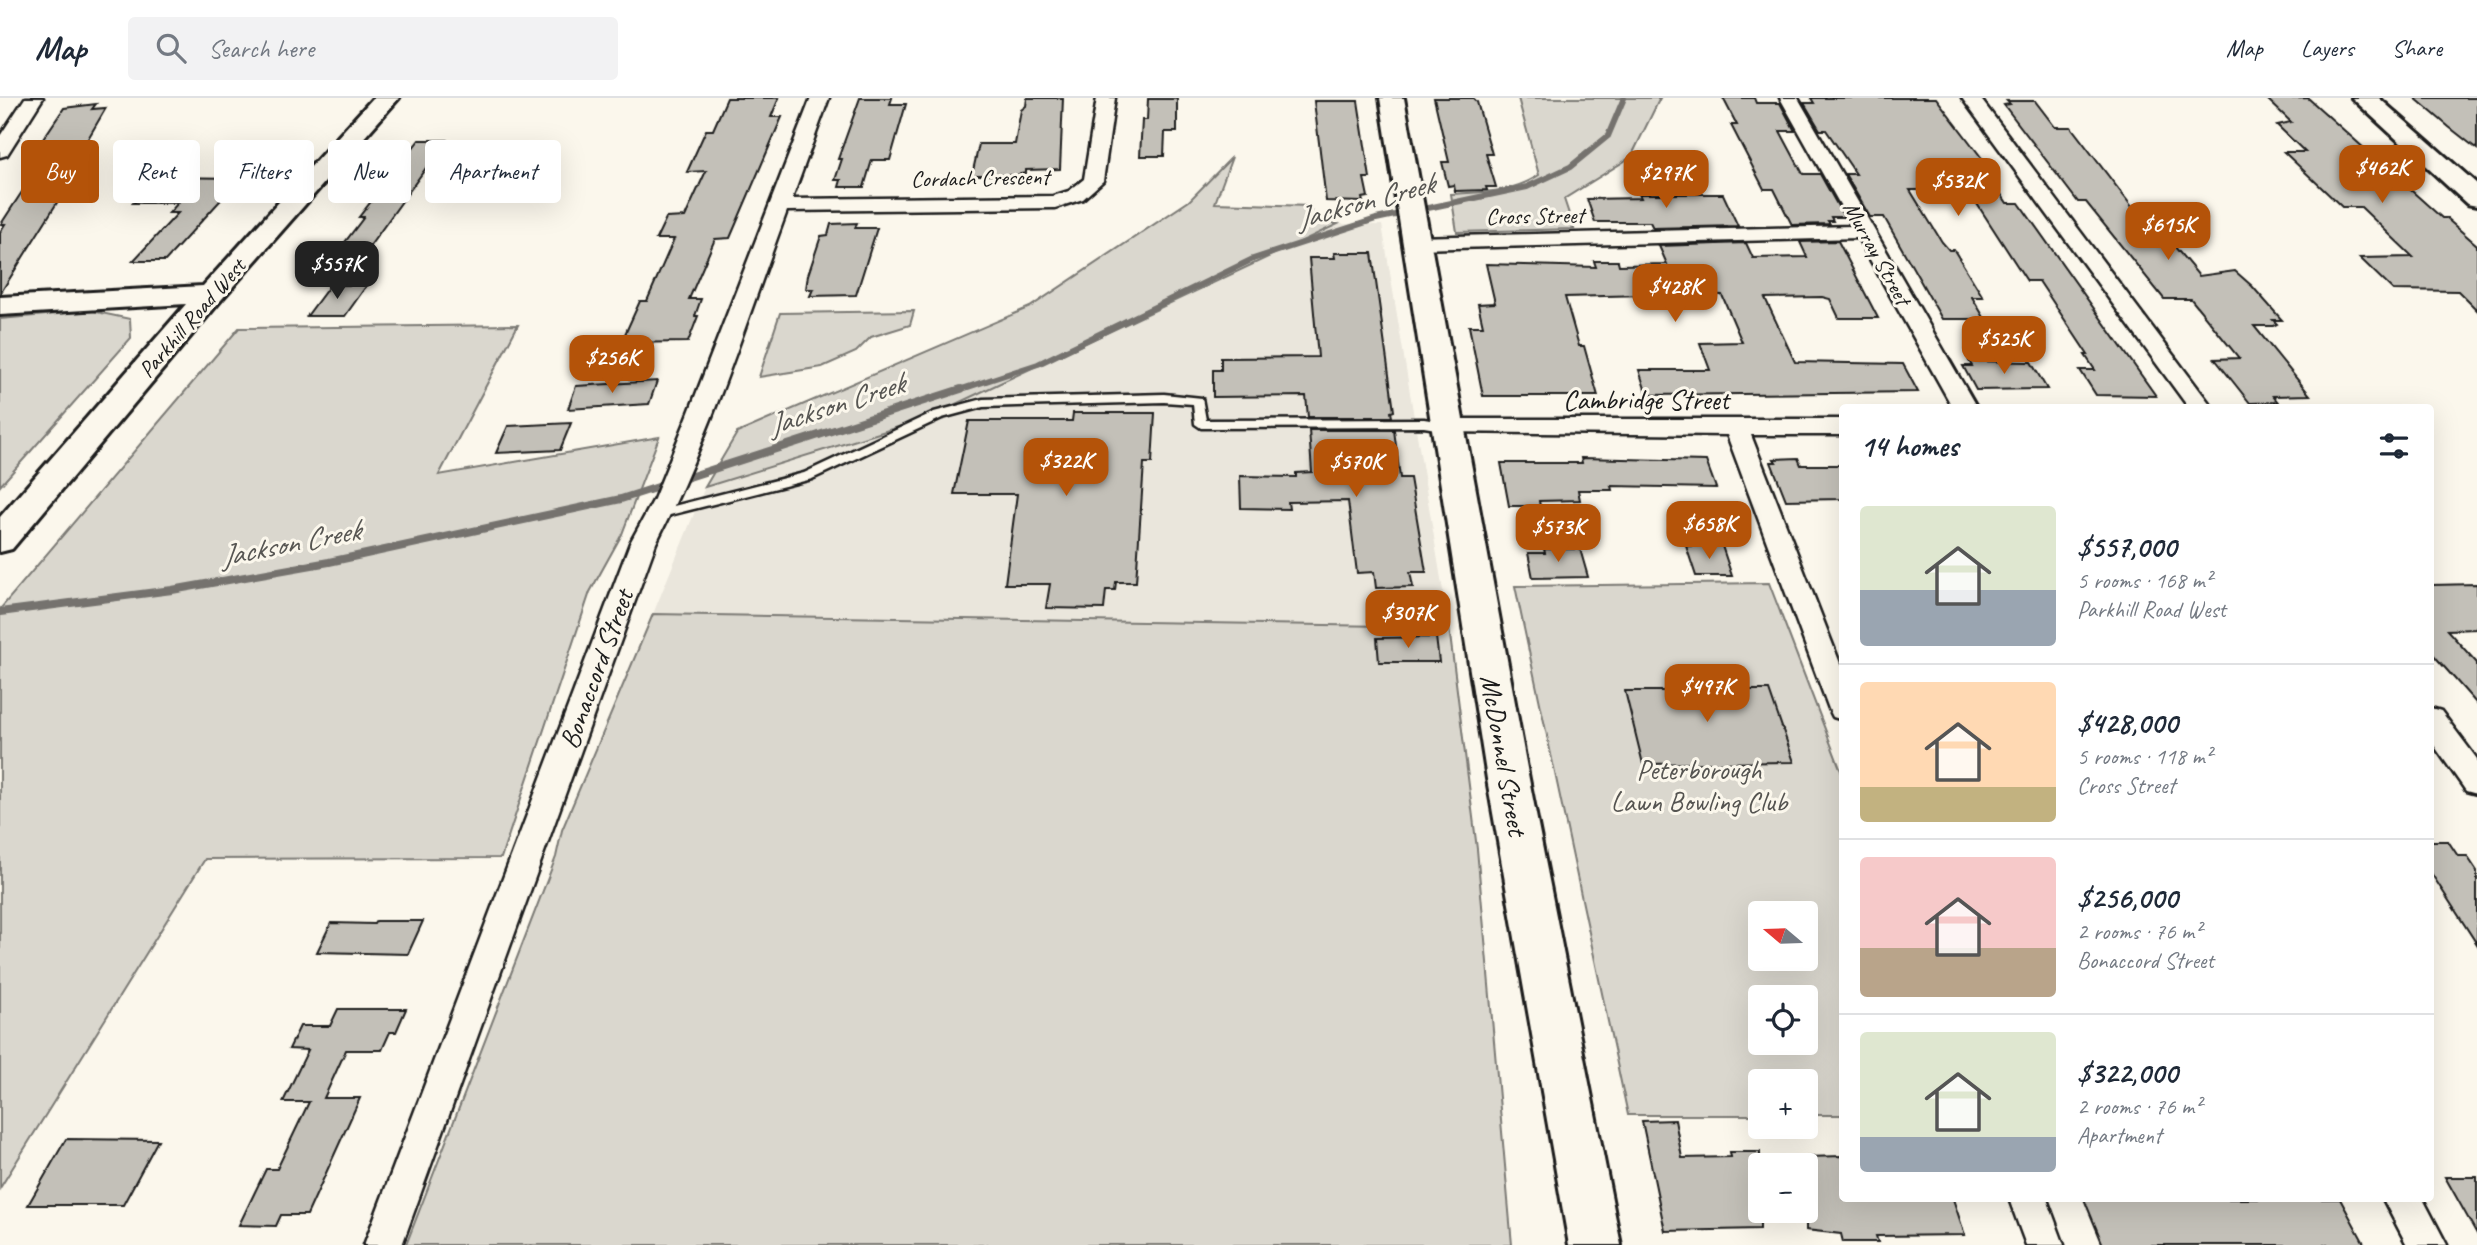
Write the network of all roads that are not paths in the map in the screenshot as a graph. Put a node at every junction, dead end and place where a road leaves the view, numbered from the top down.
1 (34, 98) edge
2 (387, 98) edge
3 (820, 98) edge
4 (1105, 98) edge
5 (1391, 98) edge
6 (1789, 98) edge
7 (1971, 98) edge
8 (2364, 98) edge
9 (0, 152) edge
10 (2477, 198) edge
11 (778, 205) junction
12 (1412, 224) junction
13 (1867, 232) junction
14 (211, 294) junction
15 (0, 306) edge
16 (1963, 404) edge
17 (2198, 404) edge
18 (1450, 427) junction
19 (1839, 427) edge
20 (1737, 429) junction
21 (662, 507) junction
22 (0, 540) edge
23 (1839, 698) edge
24 (2434, 723) edge
25 (2477, 782) edge
26 (2029, 1202) edge
27 (2404, 1202) edge
28 (383, 1245) edge
29 (1595, 1245) edge
30 (2045, 1245) edge
31 (2428, 1245) edge

1 - 9 street
2 - 14 street, Parkhill Road West
3 - 11 street, Bonaccord Street
4 - 11 street, Cordach Crescent
5 - 12 street, McDonnel Street
6 - 13 street, Murray Street
7 - 17 street
8 - 10 street
11 - 21 street, Bonaccord Street
12 - 13 street, Cross Street
12 - 18 street, McDonnel Street
13 - 16 street, Murray Street
14 - 15 street
14 - 22 street, Parkhill Road West
18 - 20 street, Cambridge Street
18 - 21 lane
18 - 29 street, McDonnel Street
19 - 20 street, Cambridge Street
20 - 23 street
21 - 28 street, Bonaccord Street
24 - 25 street
26 - 30 street
27 - 31 street

